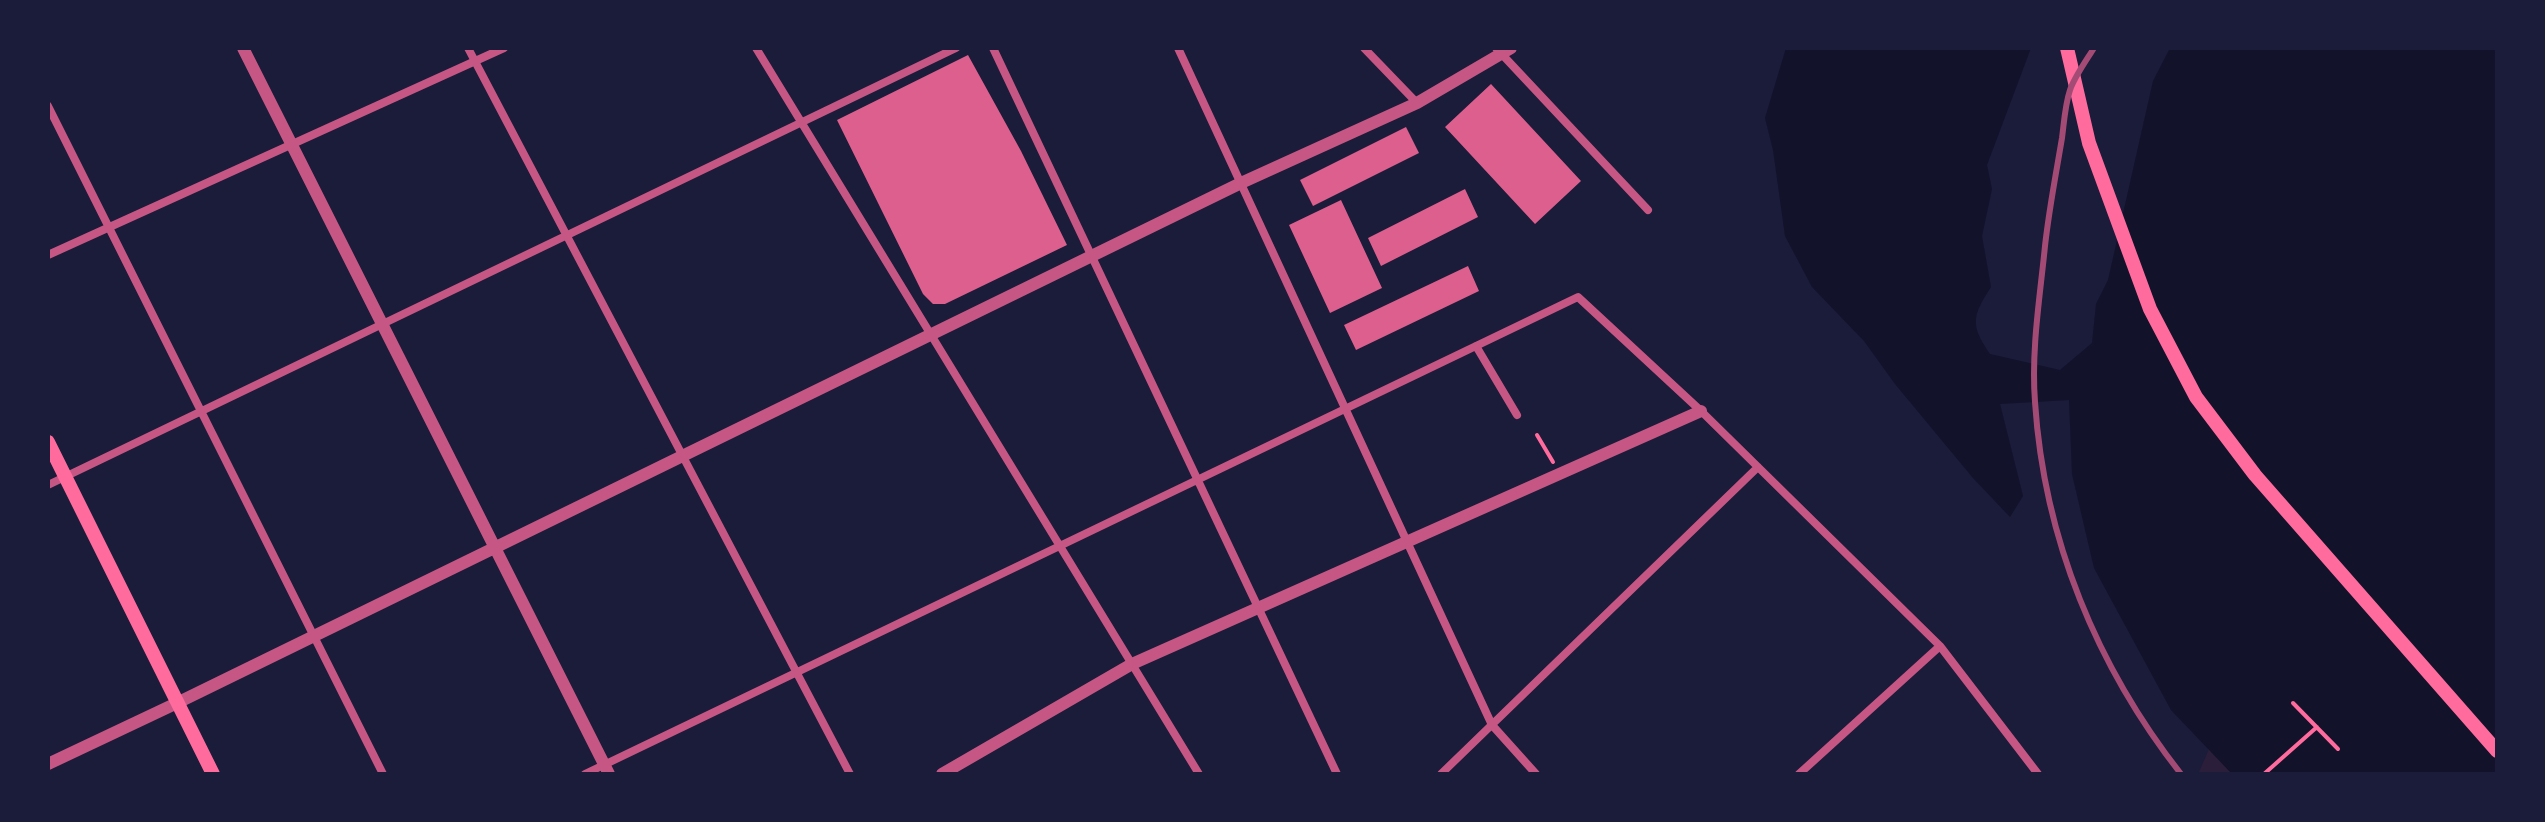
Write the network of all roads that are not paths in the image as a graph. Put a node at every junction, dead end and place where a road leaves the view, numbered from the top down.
1 (243, 48) edge
2 (468, 48) edge
3 (504, 48) edge
4 (756, 48) edge
5 (956, 48) edge
6 (993, 48) edge
7 (1178, 48) edge
8 (1364, 48) edge
9 (2067, 48) edge
10 (1503, 50) edge
11 (475, 61) junction
12 (1417, 103) junction
13 (48, 106) edge
14 (802, 122) junction
15 (290, 145) junction
16 (1241, 183) junction
17 (1648, 210) dead end
18 (109, 227) junction
19 (567, 235) junction
20 (48, 255) edge
21 (1091, 256) junction
22 (381, 325) junction
23 (931, 334) junction
24 (1476, 346) junction
25 (1345, 409) junction
26 (201, 411) junction
27 (1701, 411) junction
28 (1517, 415) dead end
29 (48, 442) edge
30 (682, 455) junction
31 (1758, 467) junction
32 (65, 477) junction
33 (1197, 480) junction
34 (48, 485) edge
35 (1407, 542) junction
36 (1060, 546) junction
37 (494, 548) junction
38 (1258, 608) junction
39 (313, 636) junction
40 (1940, 646) junction
41 (1132, 664) junction
42 (796, 673) junction
43 (177, 703) junction
44 (1492, 725) junction
45 (2497, 751) edge
46 (48, 764) edge
47 (606, 769) edge
48 (213, 774) edge
49 (383, 774) edge
50 (585, 774) edge
51 (850, 774) edge
52 (942, 774) edge
53 (1199, 774) edge
54 (1337, 774) edge
55 (1441, 774) edge
56 (1536, 774) edge
57 (1799, 774) edge
58 (2038, 774) edge

1 - 15 street
2 - 11 street
3 - 11 street
4 - 14 street
5 - 14 street
6 - 21 street
7 - 16 street
8 - 12 street
9 - 45 main road
10 - 12 street
10 - 17 street
11 - 15 street
11 - 19 street
12 - 16 street
13 - 18 street
14 - 19 street
14 - 23 street
15 - 18 street
15 - 22 street
16 - 21 street
16 - 25 street
18 - 20 street
18 - 26 street
19 - 22 street
19 - 30 street
21 - 23 street
21 - 33 street
22 - 26 street
22 - 37 street
23 - 30 street
23 - 36 street
24 - 25 street
24 - 27 street
24 - 28 street
25 - 33 street
25 - 35 street
26 - 32 street
26 - 39 street
27 - 31 street
27 - 35 street
29 - 32 main road
30 - 37 street
30 - 42 street
31 - 40 street
31 - 44 street
32 - 34 street
32 - 43 main road
33 - 36 street
33 - 38 street
35 - 38 street
35 - 44 street
36 - 41 street
36 - 42 street
37 - 39 street
37 - 47 street
38 - 41 street
38 - 54 street
39 - 43 street
39 - 49 street
40 - 57 street
40 - 58 street
41 - 52 street
41 - 53 street
42 - 47 street
42 - 51 street
43 - 46 street
43 - 48 main road
44 - 55 street
44 - 56 street
47 - 50 street

